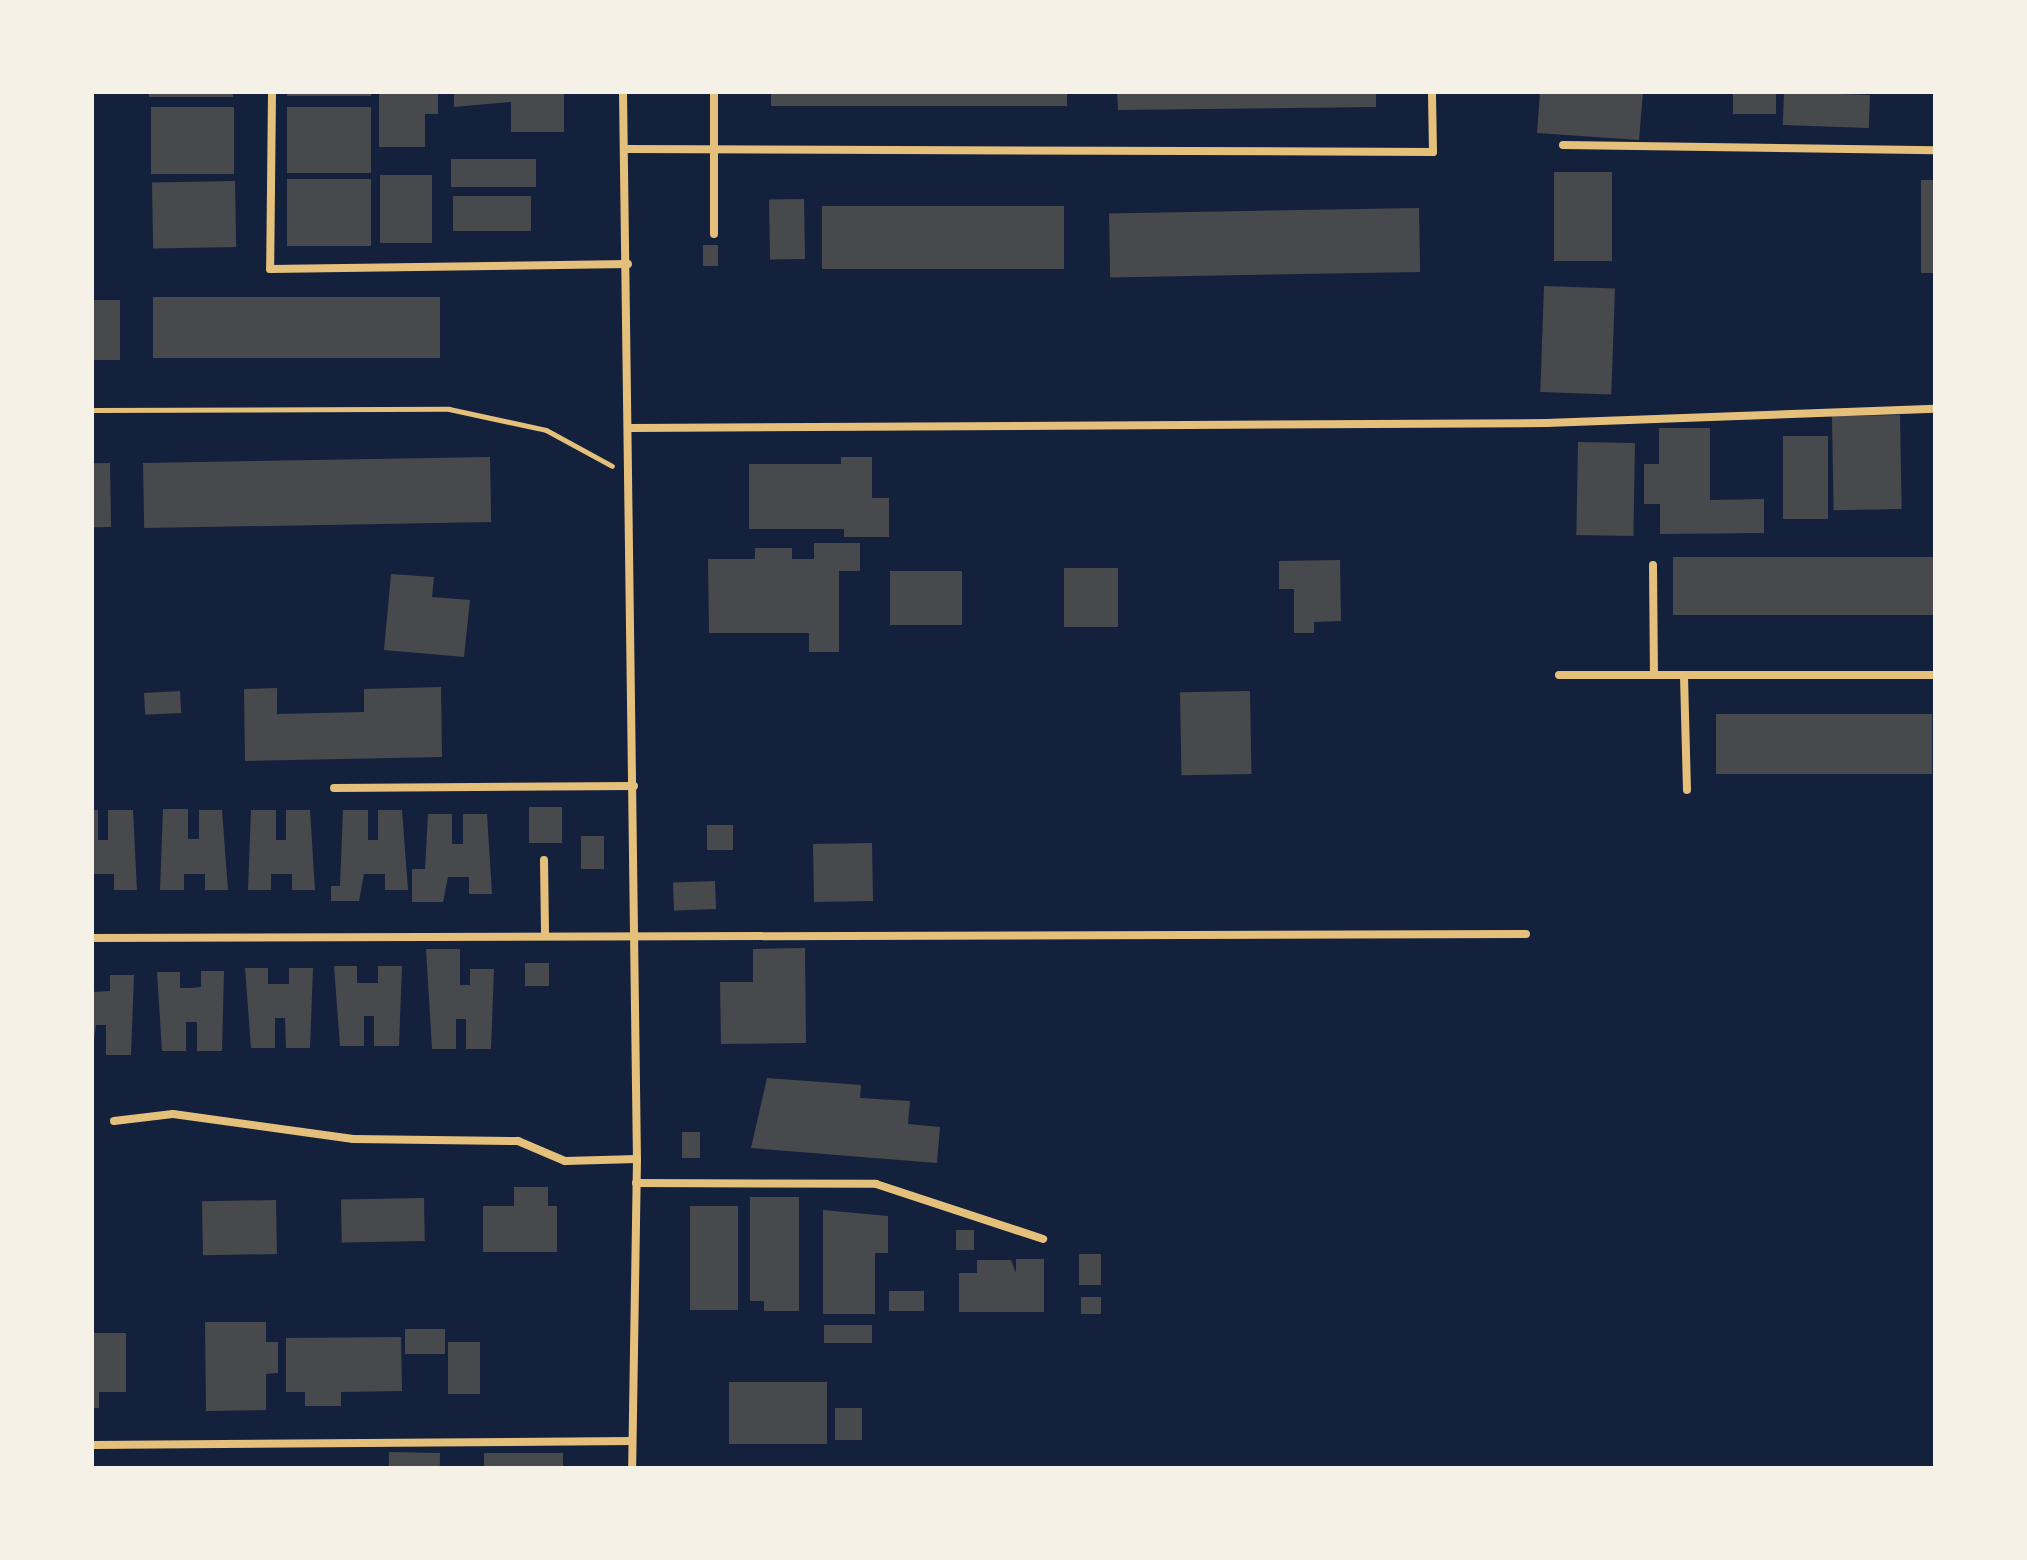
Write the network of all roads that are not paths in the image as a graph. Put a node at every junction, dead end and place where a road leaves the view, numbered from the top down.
1 (272, 92) edge
2 (623, 92) edge
3 (714, 92) edge
4 (1432, 92) edge
5 (1563, 145) dead end
6 (625, 149) junction
7 (714, 149) junction
8 (1935, 150) edge
9 (714, 234) dead end
10 (628, 264) junction
11 (1935, 409) edge
12 (631, 428) junction
13 (1653, 565) dead end
14 (1559, 675) dead end
15 (1654, 675) junction
16 (1935, 675) edge
17 (1684, 676) junction
18 (634, 786) junction
19 (334, 788) dead end
20 (1687, 790) dead end
21 (544, 860) dead end
22 (1526, 934) dead end
23 (634, 935) junction
24 (545, 936) junction
25 (92, 938) edge
26 (114, 1121) dead end
27 (637, 1159) junction
28 (636, 1183) junction
29 (1043, 1239) dead end
30 (632, 1441) junction
31 (92, 1445) edge
32 (632, 1468) edge

1 - 10 street
2 - 6 street
3 - 7 street
4 - 7 street
5 - 8 street
6 - 7 street
6 - 10 street
7 - 9 street
10 - 12 street
11 - 12 street
12 - 18 street
13 - 15 street
14 - 15 street
15 - 17 street
16 - 17 street
17 - 20 street
18 - 19 street
18 - 23 street
21 - 24 street
22 - 23 street
23 - 24 street
23 - 27 street
24 - 25 street
26 - 27 street
27 - 28 street
28 - 29 street
28 - 30 street
30 - 31 street
30 - 32 street

